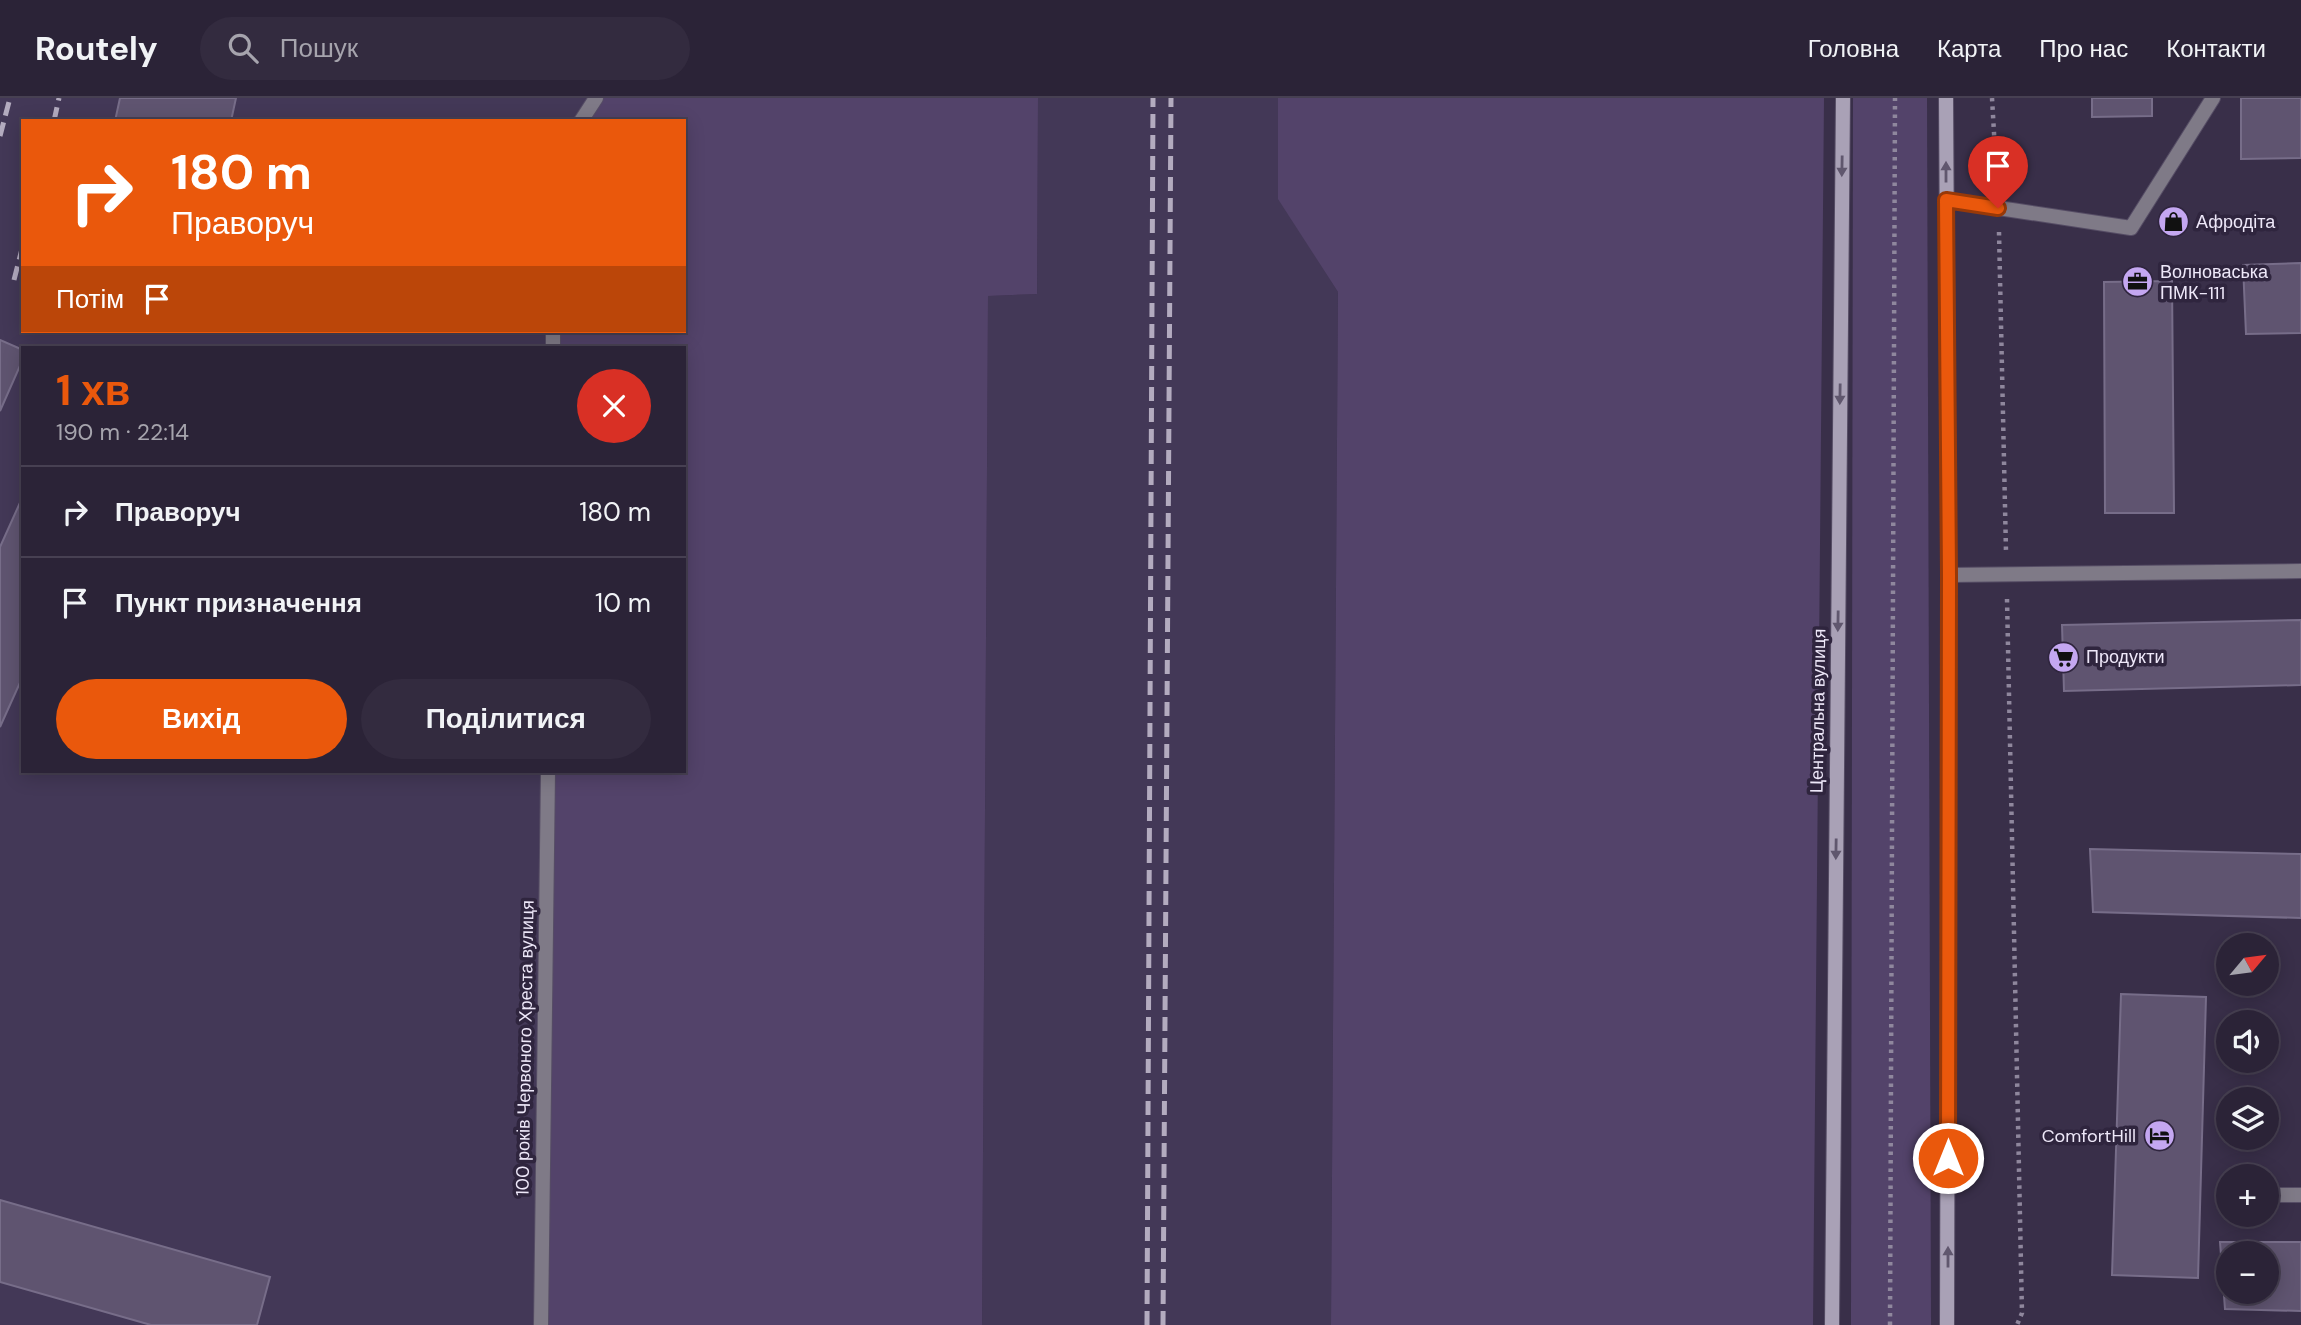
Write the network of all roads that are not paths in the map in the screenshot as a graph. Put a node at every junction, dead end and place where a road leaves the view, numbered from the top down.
1 (596, 98) edge
2 (1843, 98) edge
3 (1945, 98) edge
4 (2213, 98) edge
5 (582, 119) edge
6 (1946, 200) junction
7 (2301, 571) edge
8 (1949, 575) junction
9 (548, 773) edge
10 (2279, 1195) edge
11 (2301, 1195) edge
12 (541, 1325) edge
13 (1832, 1325) edge
14 (1947, 1325) edge

1 - 5 street
2 -> 13 main road, Центральна вулиця
6 -> 3 main road
4 - 6 street
6 - 8 main road
7 - 8 street
14 -> 8 main road
9 - 12 street, 100 років Червоного Хреста вулиця
10 - 11 street

